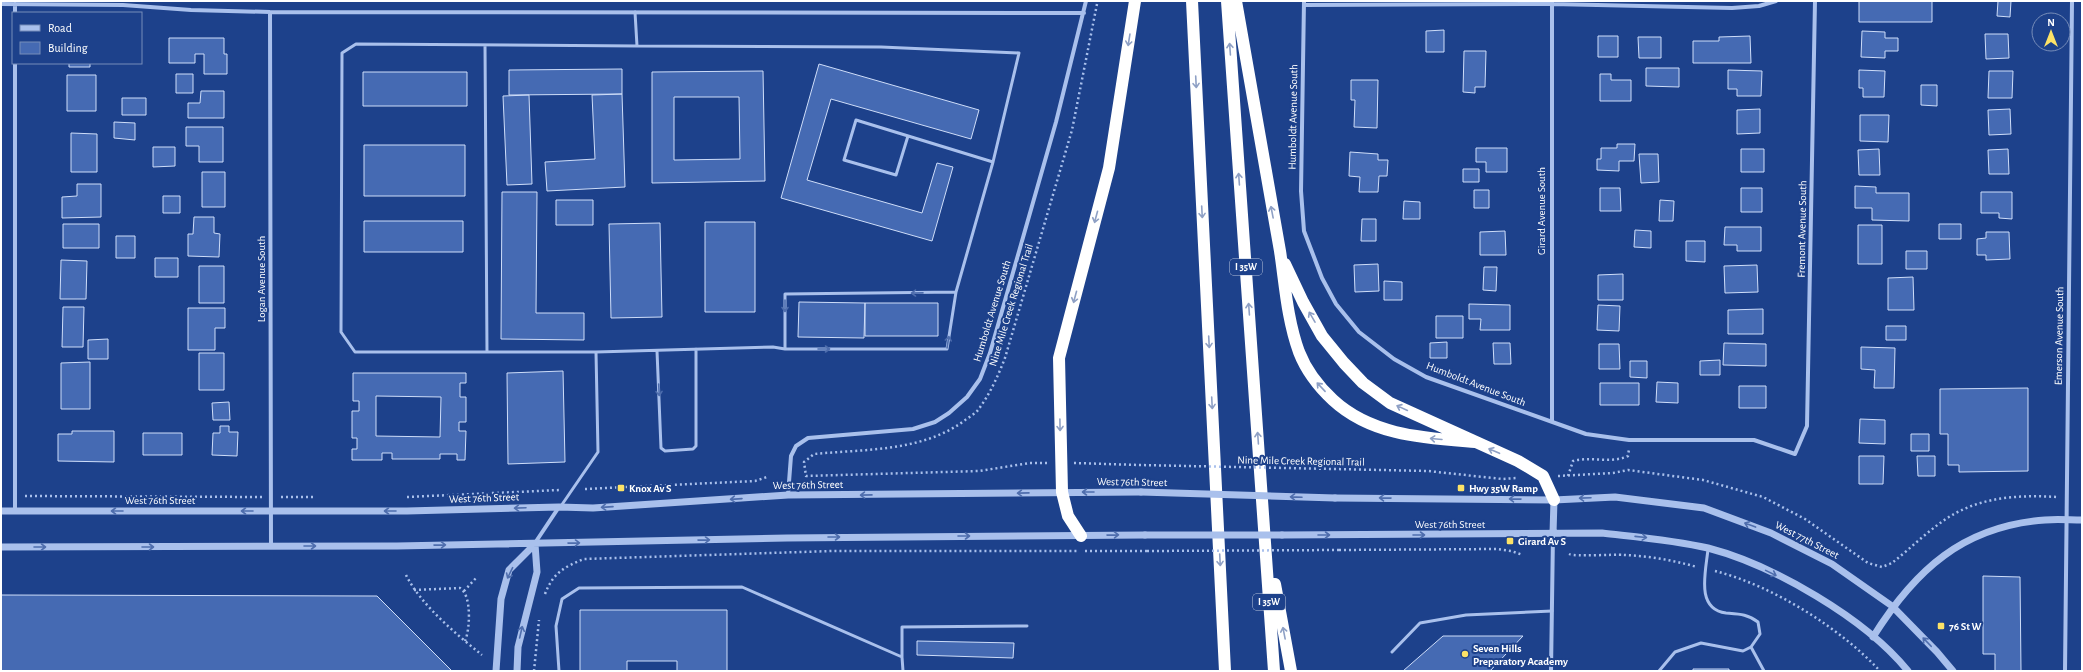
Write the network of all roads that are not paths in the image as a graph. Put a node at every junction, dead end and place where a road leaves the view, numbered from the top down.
1 (1086, 1) edge
2 (1135, 1) edge
3 (1192, 1) edge
4 (1227, 1) edge
5 (1236, 1) edge
6 (1776, 1) edge
7 (1815, 1) edge
8 (2072, 1) edge
9 (1304, 3) edge
10 (1552, 3) edge
11 (1, 4) edge
12 (15, 4) junction
13 (635, 11) junction
14 (15, 12) edge
15 (270, 12) junction
16 (1084, 13) junction
17 (485, 45) junction
18 (637, 46) junction
19 (15, 64) edge
20 (908, 136) junction
21 (993, 162) junction
22 (1280, 250) junction
23 (956, 292) junction
24 (785, 349) junction
25 (696, 350) junction
26 (657, 351) junction
27 (487, 352) junction
28 (596, 352) junction
29 (1552, 422) junction
30 (1475, 442) junction
31 (1794, 454) joint
32 (1062, 492) junction
33 (788, 496) junction
34 (1615, 497) joint
35 (1554, 500) junction
36 (559, 507) junction
37 (1, 511) edge
38 (15, 511) junction
39 (270, 511) junction
40 (2066, 520) junction
41 (2082, 520) edge
42 (1265, 533) junction
43 (1553, 534) junction
44 (1081, 536) junction
45 (535, 544) junction
46 (271, 546) junction
47 (1, 547) edge
48 (1708, 548) junction
49 (1892, 606) junction
50 (1552, 611) junction
51 (1027, 626) dead end
52 (1873, 637) junction
53 (1751, 647) junction
54 (1392, 652) dead end
55 (902, 657) junction
56 (496, 671) edge
57 (516, 671) edge
58 (560, 671) edge
59 (903, 671) edge
60 (1225, 671) edge
61 (1274, 671) edge
62 (1292, 671) edge
63 (1551, 671) edge
64 (1659, 671) edge
65 (1764, 671) edge
66 (1908, 671) edge
67 (1953, 671) edge
68 (2065, 671) edge

1 - 16 street, Humboldt Avenue South
2 -> 32 highway
3 -> 60 highway
42 -> 4 highway, I 35W
22 -> 5 highway
6 - 10 street
7 - 31 street, Fremont Avenue South
8 - 40 street, Emerson Avenue South
9 - 10 street
9 - 29 street, Humboldt Avenue South
10 - 29 street, Girard Avenue South
11 - 12 street
12 - 14 street
12 - 15 street
13 - 15 street
13 - 16 street
13 - 18 lane
15 - 39 street, Logan Avenue South
16 - 33 street, Humboldt Avenue South
17 - 18 lane
17 - 27 lane
17 - 27 lane
18 - 21 lane
19 - 38 street
20 - 20 lane
20 - 21 lane
21 - 23 lane
30 -> 22 highway
30 -> 22 highway
24 -> 23 lane
23 -> 24 lane
24 - 25 lane
25 - 26 lane
26 -> 25 lane
26 - 28 lane
27 - 28 lane
28 - 36 lane
29 - 31 street, Humboldt Avenue South
35 -> 30 highway
32 -> 33 street, West 76th Street
35 -> 32 street, West 76th Street, bridge
32 - 44 highway
33 -> 36 street, West 76th Street
34 -> 35 street, West 76th Street
49 -> 34 street, West 77th Street
35 - 43 street
36 -> 39 street, West 76th Street
36 - 45 street
37 - 38 street, West 76th Street
39 -> 38 street, West 76th Street
39 - 46 street, Logan Avenue South
40 - 41 street
40 - 49 street
40 - 68 street, Emerson Avenue South
42 - 61 highway, I 35W
62 -> 42 highway
44 -> 43 street, West 76th Street, bridge
43 -> 48 street, West 76th Street
43 - 50 street
45 -> 44 street, West 76th Street
46 -> 45 street, West 76th Street
45 -> 56 street
57 -> 45 street
47 -> 46 street, West 76th Street
48 -> 52 street
48 - 53 lane
49 - 52 street
67 -> 49 street, West 77th Street
50 - 54 lane
50 - 63 street
51 - 55 lane
52 - 66 street
53 - 64 lane
53 - 65 lane
55 - 58 lane
55 - 59 lane

